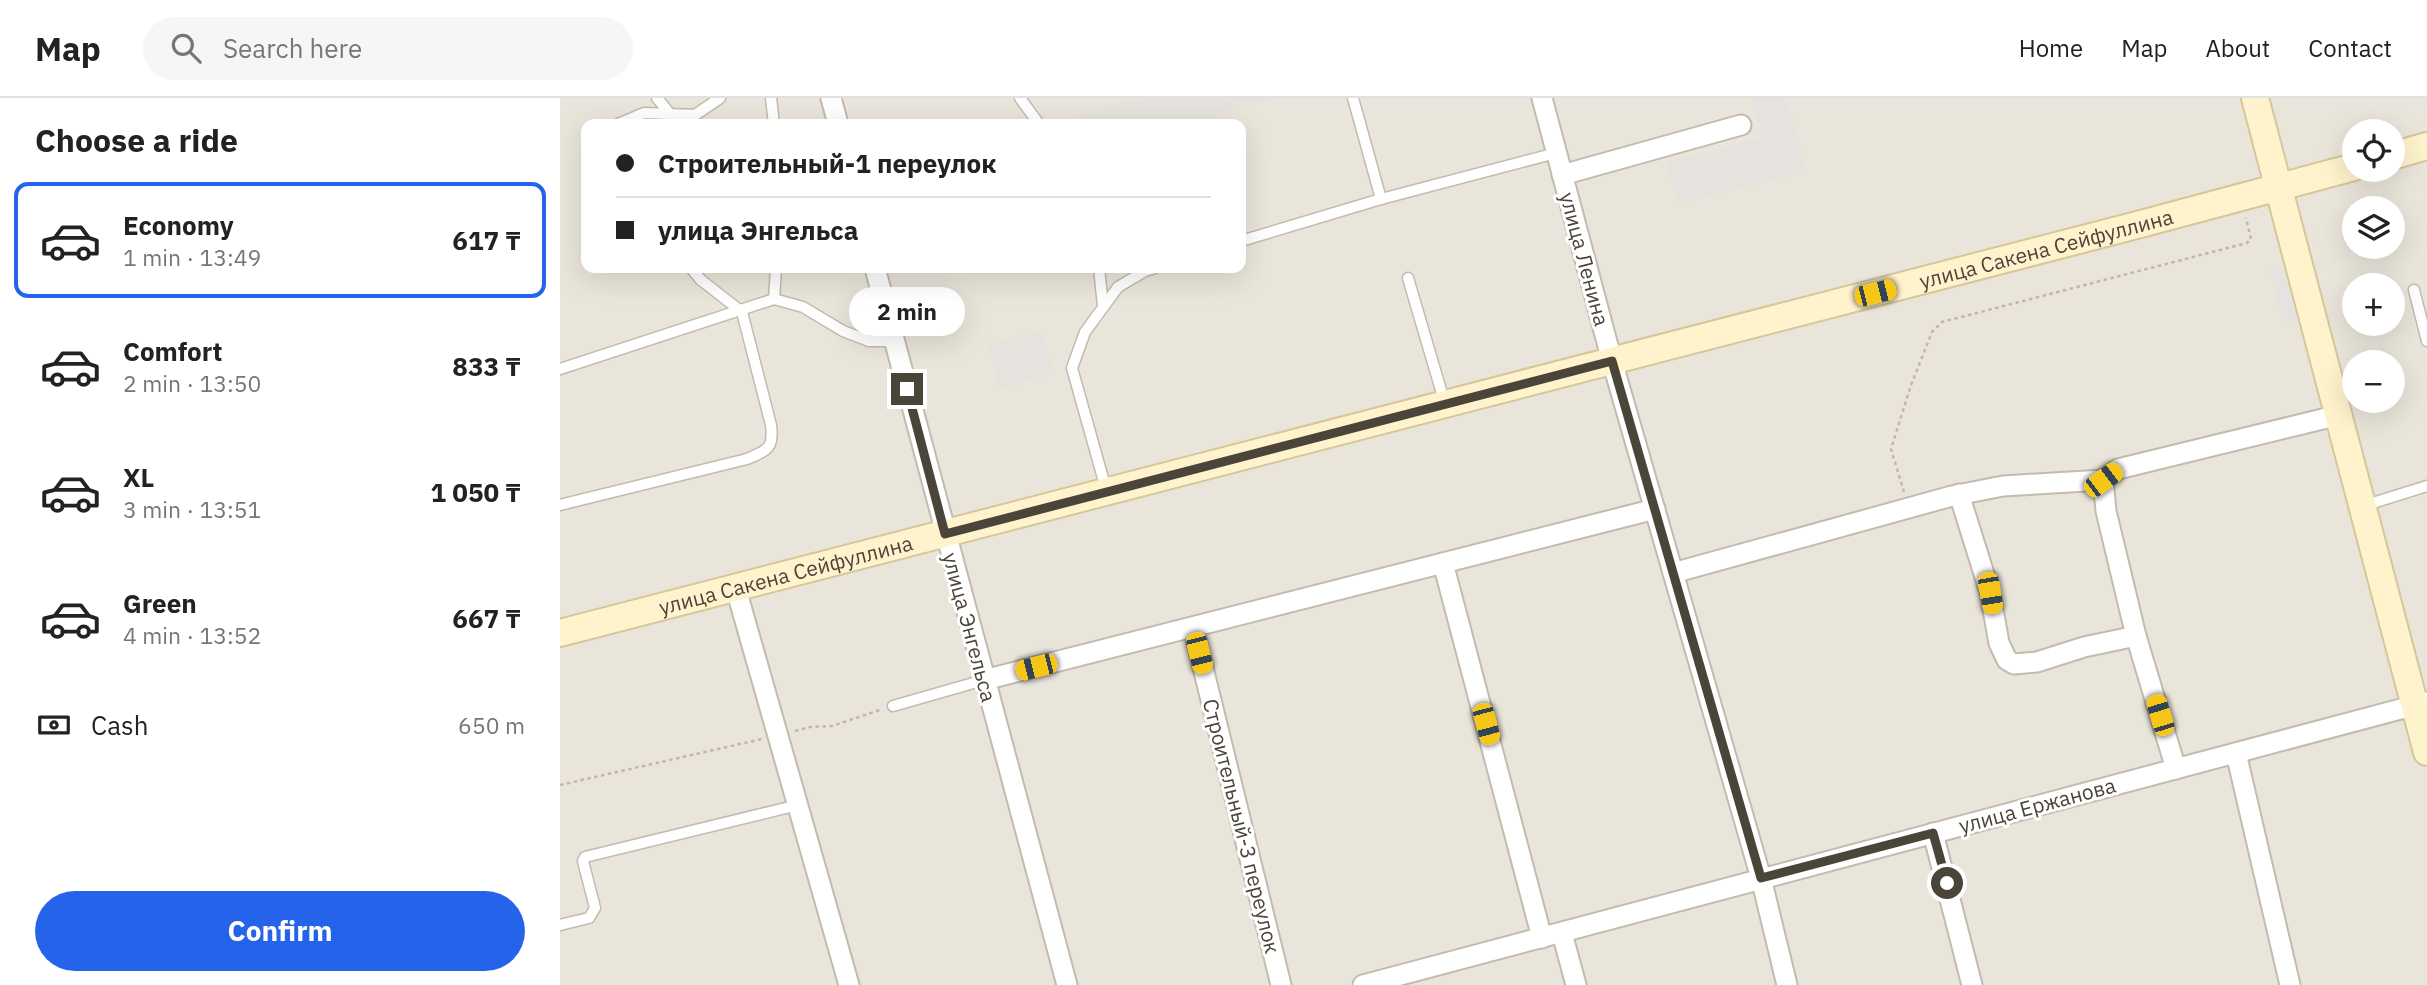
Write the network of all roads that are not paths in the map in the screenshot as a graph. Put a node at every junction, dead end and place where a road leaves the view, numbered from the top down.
1 (657, 98) edge
2 (720, 98) edge
3 (771, 98) edge
4 (831, 98) edge
5 (1020, 98) edge
6 (1353, 98) edge
7 (1542, 98) edge
8 (2255, 98) edge
9 (671, 114) junction
10 (630, 119) edge
11 (773, 119) edge
12 (837, 119) edge
13 (1035, 119) edge
14 (1741, 125) dead end
15 (2427, 146) edge
16 (2405, 152) edge
17 (1556, 153) junction
18 (2342, 170) edge
19 (1562, 175) junction
20 (2279, 188) junction
21 (1381, 199) junction
22 (1246, 240) edge
23 (695, 273) edge
24 (776, 273) edge
25 (876, 273) edge
26 (1100, 273) edge
27 (1145, 273) edge
28 (1408, 278) dead end
29 (2414, 290) dead end
30 (774, 299) junction
31 (1103, 306) junction
32 (741, 312) junction
33 (894, 341) junction
34 (2427, 341) edge
35 (1612, 361) junction
36 (560, 369) edge
37 (1446, 405) junction
38 (2339, 415) junction
39 (2103, 480) junction
40 (2427, 486) edge
41 (1107, 493) junction
42 (1959, 494) junction
43 (560, 505) edge
44 (2362, 506) junction
45 (1655, 509) junction
46 (945, 534) junction
47 (1443, 563) junction
48 (1673, 573) junction
49 (736, 589) junction
50 (1193, 627) junction
51 (560, 634) edge
52 (2136, 636) junction
53 (984, 681) junction
54 (2421, 704) edge
55 (893, 706) road end
56 (2427, 752) edge
57 (2236, 753) junction
58 (2176, 769) junction
59 (798, 805) junction
60 (1933, 833) junction
61 (1761, 878) junction
62 (560, 925) edge
63 (1562, 933) junction
64 (1542, 938) junction
65 (849, 985) edge
66 (1066, 985) edge
67 (1281, 985) edge
68 (1363, 985) edge
69 (1576, 985) edge
70 (1787, 985) edge
71 (1972, 985) edge
72 (2290, 985) edge

1 - 9 lane
2 - 9 lane
3 - 11 lane
4 - 12 street
5 - 13 lane
6 - 21 lane
7 - 17 street, улица Ленина
8 - 20 street
9 - 10 lane
14 - 19 street
15 - 16 street
17 - 19 street, улица Ленина
17 - 21 lane
18 - 20 street, улица Сакена Сейфуллина
19 - 35 street, улица Ленина
20 - 35 street, улица Сакена Сейфуллина
20 - 38 street
21 - 22 lane
23 - 32 lane
24 - 30 lane
25 - 33 street, улица Энгельса
26 - 31 lane
27 - 31 lane
28 - 37 lane
29 - 34 lane
30 - 32 lane
30 - 33 lane
31 - 41 lane
32 - 36 lane
32 - 43 lane
33 - 46 street, улица Энгельса
35 - 37 street, улица Сакена Сейфуллина
35 - 45 street, улица Ленина
37 - 41 street, улица Сакена Сейфуллина
38 - 39 street
38 - 44 street
39 - 42 street
39 - 52 street
40 - 44 lane
41 - 46 street, улица Сакена Сейфуллина
42 - 48 street
42 - 52 street
44 - 54 street
45 - 47 street
45 - 48 street, улица Ленина
46 - 49 street, улица Сакена Сейфуллина
46 - 53 street, улица Энгельса
47 - 50 street
47 - 64 street
48 - 61 street, улица Ленина
49 - 51 street, улица Сакена Сейфуллина
49 - 59 street
50 - 53 street
50 - 67 street, Строительный-3 переулок
52 - 58 street
53 - 55 lane
53 - 66 street, улица Энгельса
54 - 56 street
54 - 57 street, улица Ержанова
57 - 58 street, улица Ержанова
57 - 72 street
58 - 60 street, улица Ержанова
59 - 62 lane
59 - 65 street
60 - 61 street, улица Ержанова
60 - 71 street
61 - 63 street, улица Ержанова
61 - 70 street, улица Ленина
63 - 64 street, улица Ержанова
63 - 69 street
64 - 68 street, улица Ержанова

